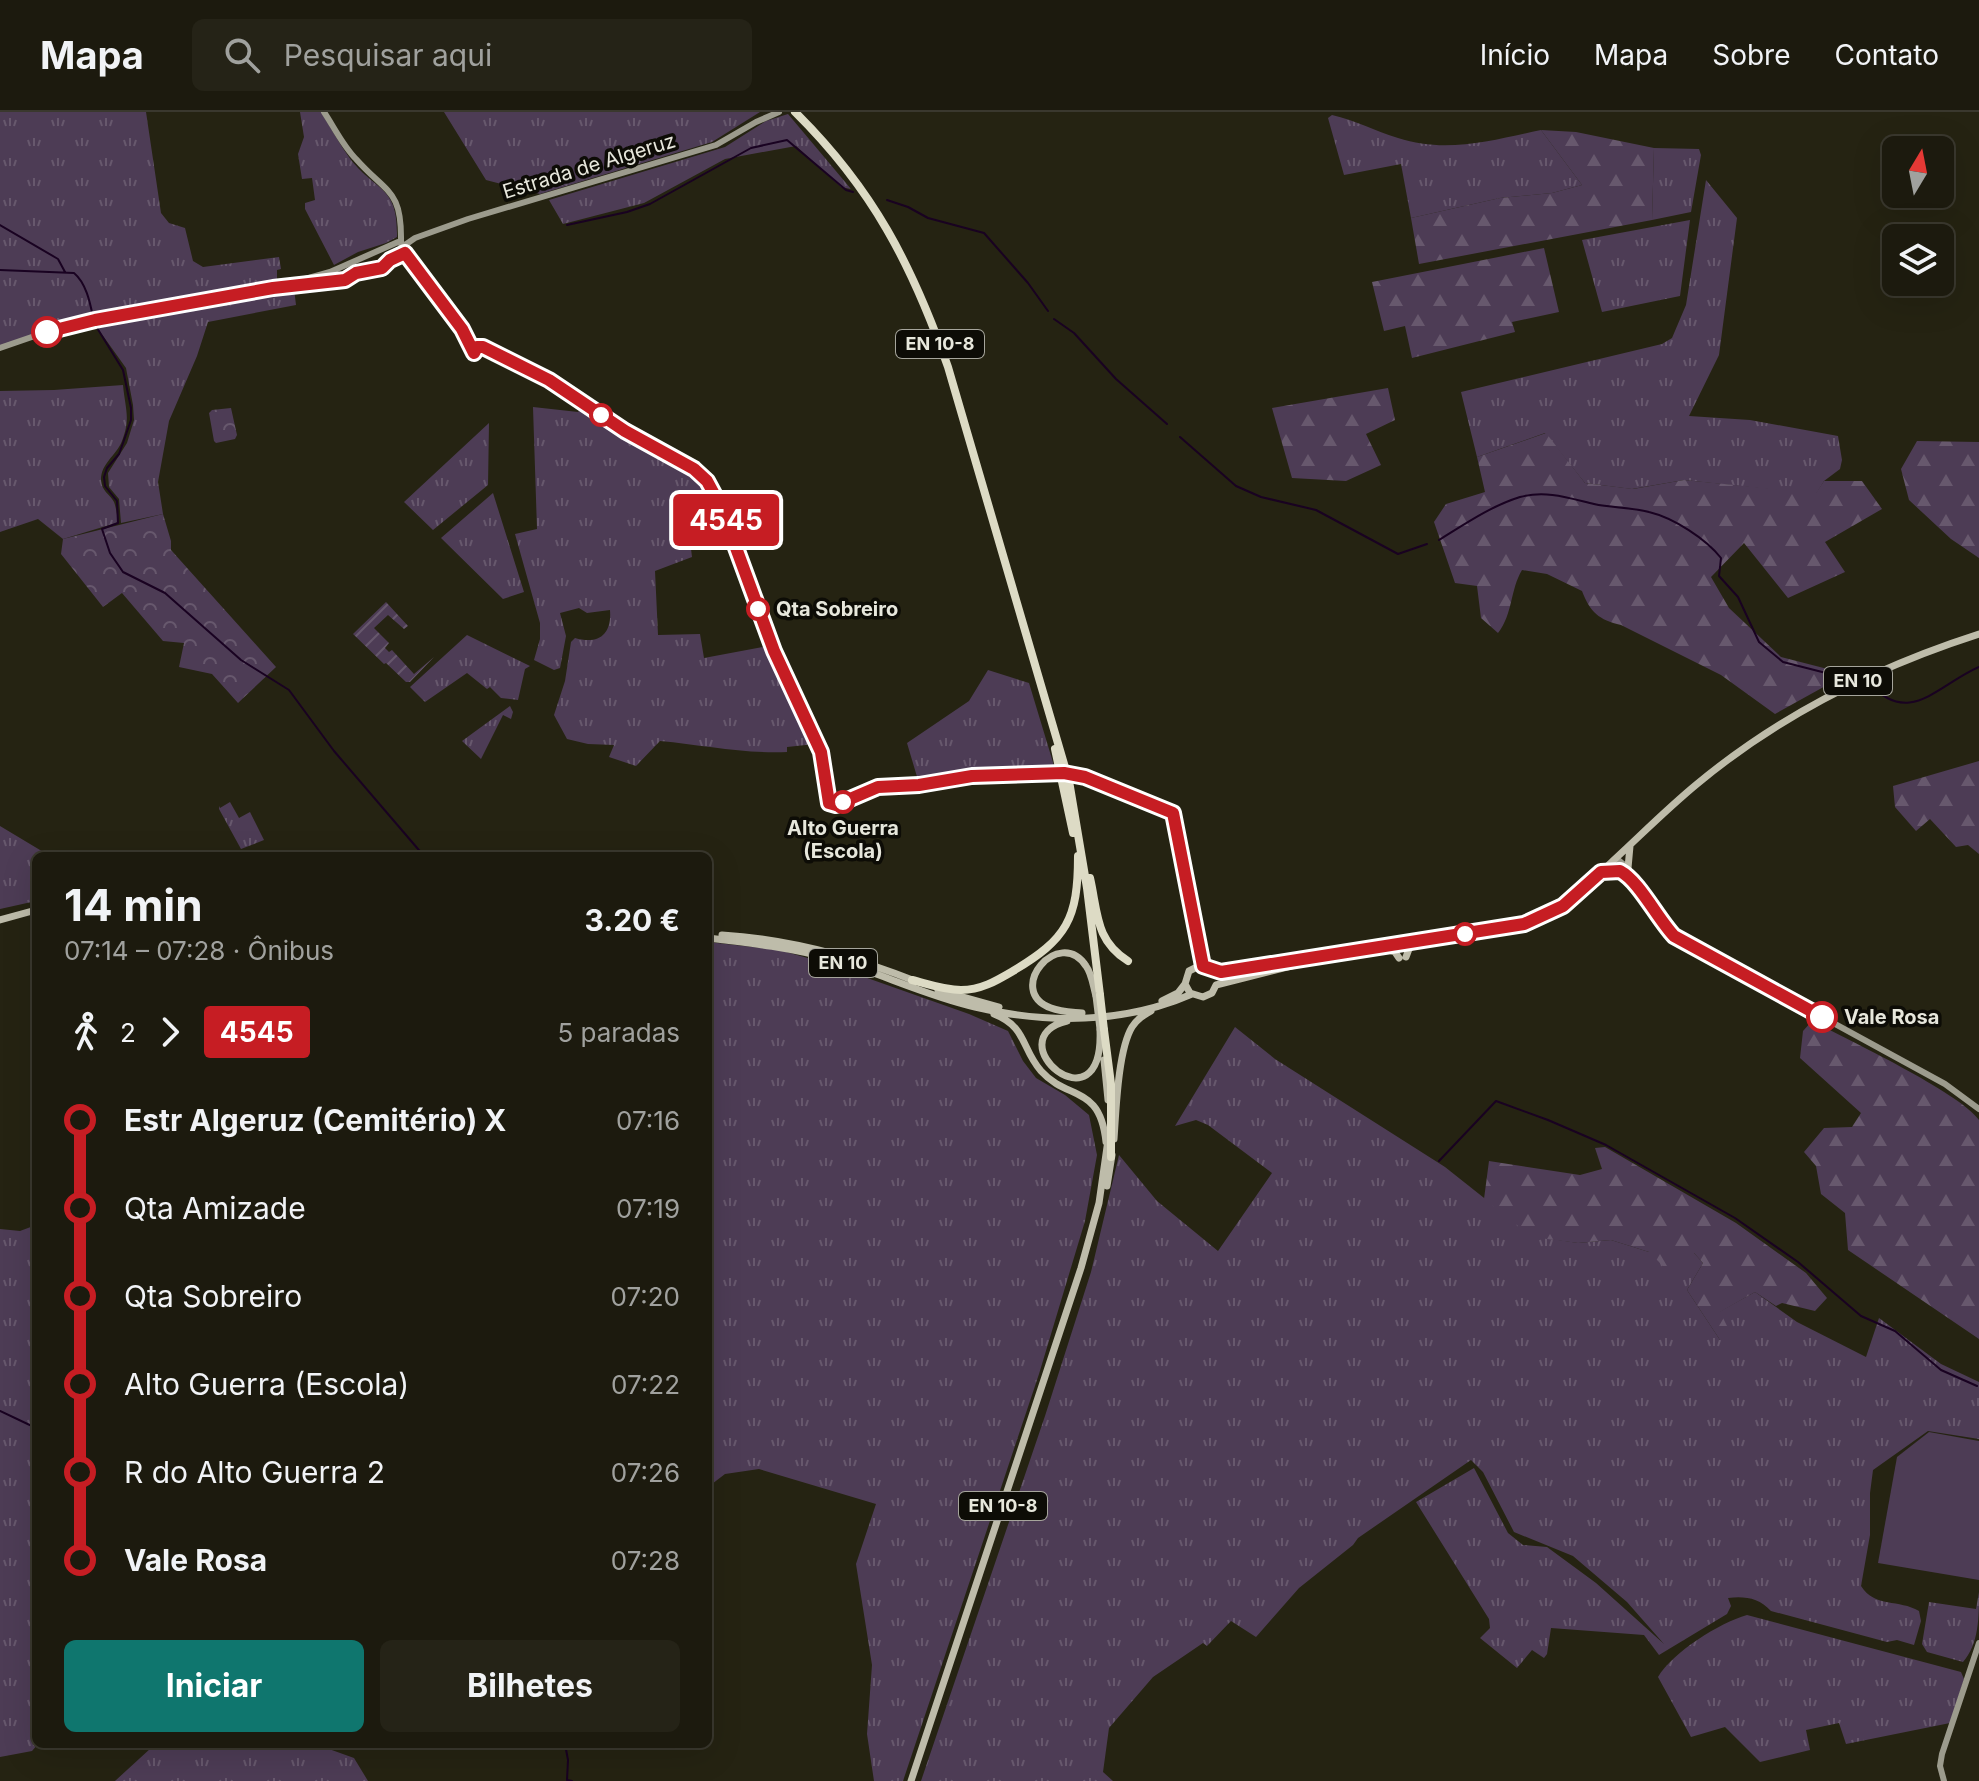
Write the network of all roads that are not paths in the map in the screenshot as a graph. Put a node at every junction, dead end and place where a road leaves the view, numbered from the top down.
1 (324, 112) edge
2 (779, 112) edge
3 (795, 112) edge
4 (400, 244) junction
5 (402, 255) junction
6 (342, 268) junction
7 (346, 278) junction
8 (273, 288) junction
9 (0, 348) edge
10 (1018, 609) junction
11 (1979, 634) edge
12 (1078, 828) junction
13 (1631, 845) junction
14 (1078, 855) junction
15 (1616, 858) junction
16 (1626, 870) junction
17 (1601, 872) junction
18 (32, 909) edge
19 (0, 917) edge
20 (1089, 922) junction
21 (712, 936) edge
22 (712, 937) edge
23 (1418, 941) junction
24 (1379, 947) junction
25 (1323, 958) junction
26 (1128, 961) dead end
27 (1212, 970) junction
28 (912, 980) junction
29 (1185, 984) junction
30 (1216, 985) junction
31 (1192, 994) junction
32 (1098, 996) junction
33 (973, 1007) junction
34 (1156, 1008) junction
35 (1084, 1016) junction
36 (1102, 1030) junction
37 (1979, 1109) edge
38 (1108, 1156) junction
39 (1979, 1643) edge
40 (912, 1781) edge
41 (1944, 1781) edge

1 - 4 main road
2 - 4 main road, Estrada de Algeruz
3 - 10 highway, EN 10-8
4 - 5 main road
4 - 5 main road
4 - 6 main road, Estrada de Algeruz
5 - 7 main road, Estrada de Algeruz
6 - 7 main road
6 - 8 main road, Estrada de Algeruz
7 - 8 main road, Estrada de Algeruz
8 - 9 main road, Estrada de Algeruz
10 - 12 highway, EN 10-8
10 - 14 highway, EN 10-8
11 - 13 main road, EN 10
12 - 20 highway, EN 10-8
12 - 26 highway
13 - 15 main road, EN 10
13 - 16 main road
14 - 20 highway, EN 10-8
14 - 28 highway
15 - 16 main road
15 - 17 main road, EN 10
16 - 17 main road
16 - 37 main road
17 - 23 main road, EN 10
18 - 19 main road
20 - 32 highway, EN 10-8
21 - 28 main road, EN 10
22 - 33 main road, EN 10
23 - 24 main road, EN 10
23 - 24 main road
24 - 25 main road, EN 10
25 - 27 main road, EN 10
25 - 30 main road, EN 10
27 - 29 main road
27 - 30 main road
28 - 35 main road, EN 10
29 - 31 main road
29 - 35 main road, EN 10
30 - 31 main road
31 - 34 main road, EN 10
32 - 35 main road
32 - 36 highway, EN 10-8, bridge
33 - 35 main road, EN 10
33 - 38 main road
34 - 35 main road, EN 10
34 - 38 main road
35 - 36 main road
36 - 38 highway, EN 10-8
38 - 40 main road, EN 10-8
39 - 41 main road

